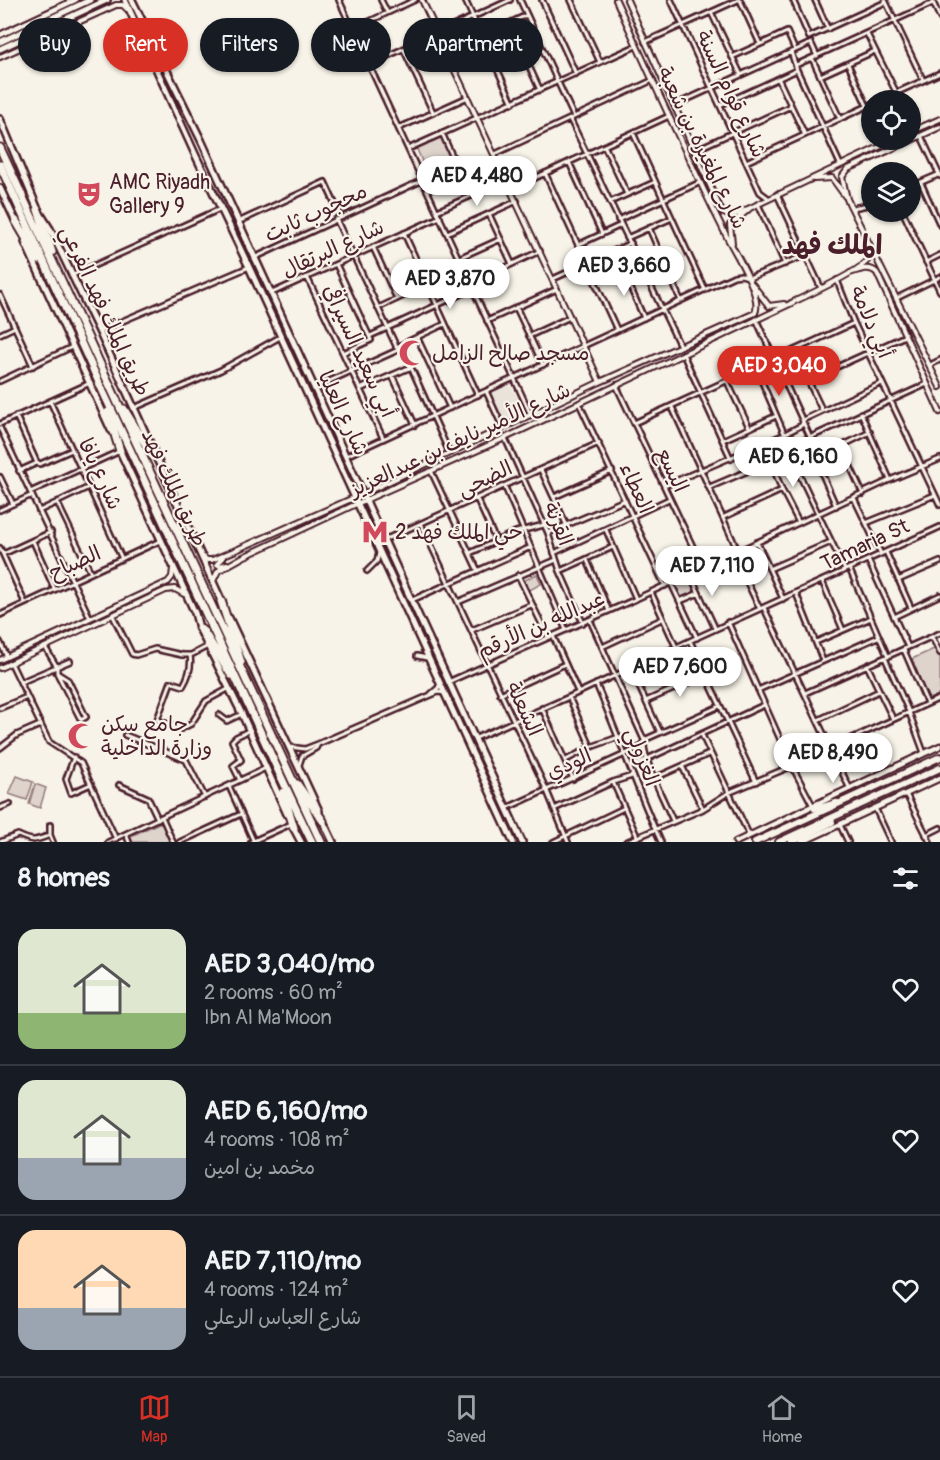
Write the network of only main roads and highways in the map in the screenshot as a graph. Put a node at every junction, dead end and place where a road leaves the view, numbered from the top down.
1 (75, 0) edge
2 (90, 0) edge
3 (107, 0) edge
4 (125, 0) edge
5 (132, 0) edge
6 (0, 35) edge
7 (0, 42) edge
8 (0, 49) edge
9 (0, 120) edge
10 (196, 135) junction
11 (188, 138) junction
12 (0, 148) edge
13 (3, 163) edge
14 (214, 170) junction
15 (205, 174) junction
16 (0, 188) edge
17 (2, 197) edge
18 (38, 210) junction
19 (16, 221) junction
20 (62, 282) junction
21 (56, 289) junction
22 (280, 317) junction
23 (272, 319) junction
24 (100, 387) junction
25 (110, 387) junction
26 (120, 451) junction
27 (153, 452) junction
28 (222, 601) junction
29 (199, 628) junction
30 (236, 678) junction
31 (247, 681) junction
32 (940, 746) edge
33 (940, 757) edge
34 (282, 761) junction
35 (275, 767) junction
36 (940, 768) edge
37 (940, 778) edge
38 (846, 800) junction
39 (867, 801) junction
40 (323, 821) junction
41 (293, 826) junction
42 (301, 842) edge
43 (312, 842) edge
44 (321, 842) edge
45 (333, 842) edge
46 (513, 842) edge
47 (522, 842) edge
48 (736, 842) edge
49 (741, 842) edge
50 (755, 842) edge
51 (779, 842) edge
52 (792, 842) edge
53 (802, 842) edge

1 - 6 main road
2 - 7 main road
3 - 8 main road
4 - 11 main road, شارع العليا
5 - 10 main road, شارع العليا
9 - 18 main road, طريق الملك فهد الفرعي
10 - 11 main road
10 - 14 main road, شارع العليا
11 - 15 main road, شارع العليا
12 - 13 highway, طريق الملك فهد
13 - 20 highway, طريق الملك فهد
13 - 21 highway, طريق الملك فهد
14 - 15 main road
14 - 22 main road, شارع العليا
15 - 23 main road, شارع العليا
16 - 17 main road, طريق الملك فهد الفرعي
17 - 19 main road, طريق الملك فهد الفرعي
18 - 20 highway
18 - 27 main road, طريق الملك فهد الفرعي
19 - 21 highway
19 - 26 main road, طريق الملك فهد الفرعي
20 - 25 highway, طريق الملك فهد
21 - 24 highway, طريق الملك فهد
22 - 23 main road
22 - 47 main road, شارع العليا
23 - 46 main road, شارع العليا
24 - 26 highway
24 - 30 highway, طريق الملك فهد
25 - 27 highway
25 - 31 highway, طريق الملك فهد
26 - 29 main road, طريق الملك فهد الفرعي
27 - 28 main road, طريق الملك فهد الفرعي
28 - 31 highway
28 - 40 main road, طريق الملك فهد الفرعي
29 - 30 highway
29 - 41 main road, طريق الملك فهد الفرعي
30 - 35 highway, طريق الملك فهد
31 - 34 highway, طريق الملك فهد
32 - 48 main road
33 - 38 highway
34 - 40 highway
34 - 44 highway, طريق الملك فهد
35 - 41 highway
35 - 43 highway, طريق الملك فهد
36 - 39 highway
37 - 53 main road
38 - 49 main road
38 - 50 highway
39 - 51 highway
39 - 52 highway
40 - 45 main road, طريق الملك فهد الفرعي
41 - 42 main road, طريق الملك فهد الفرعي

